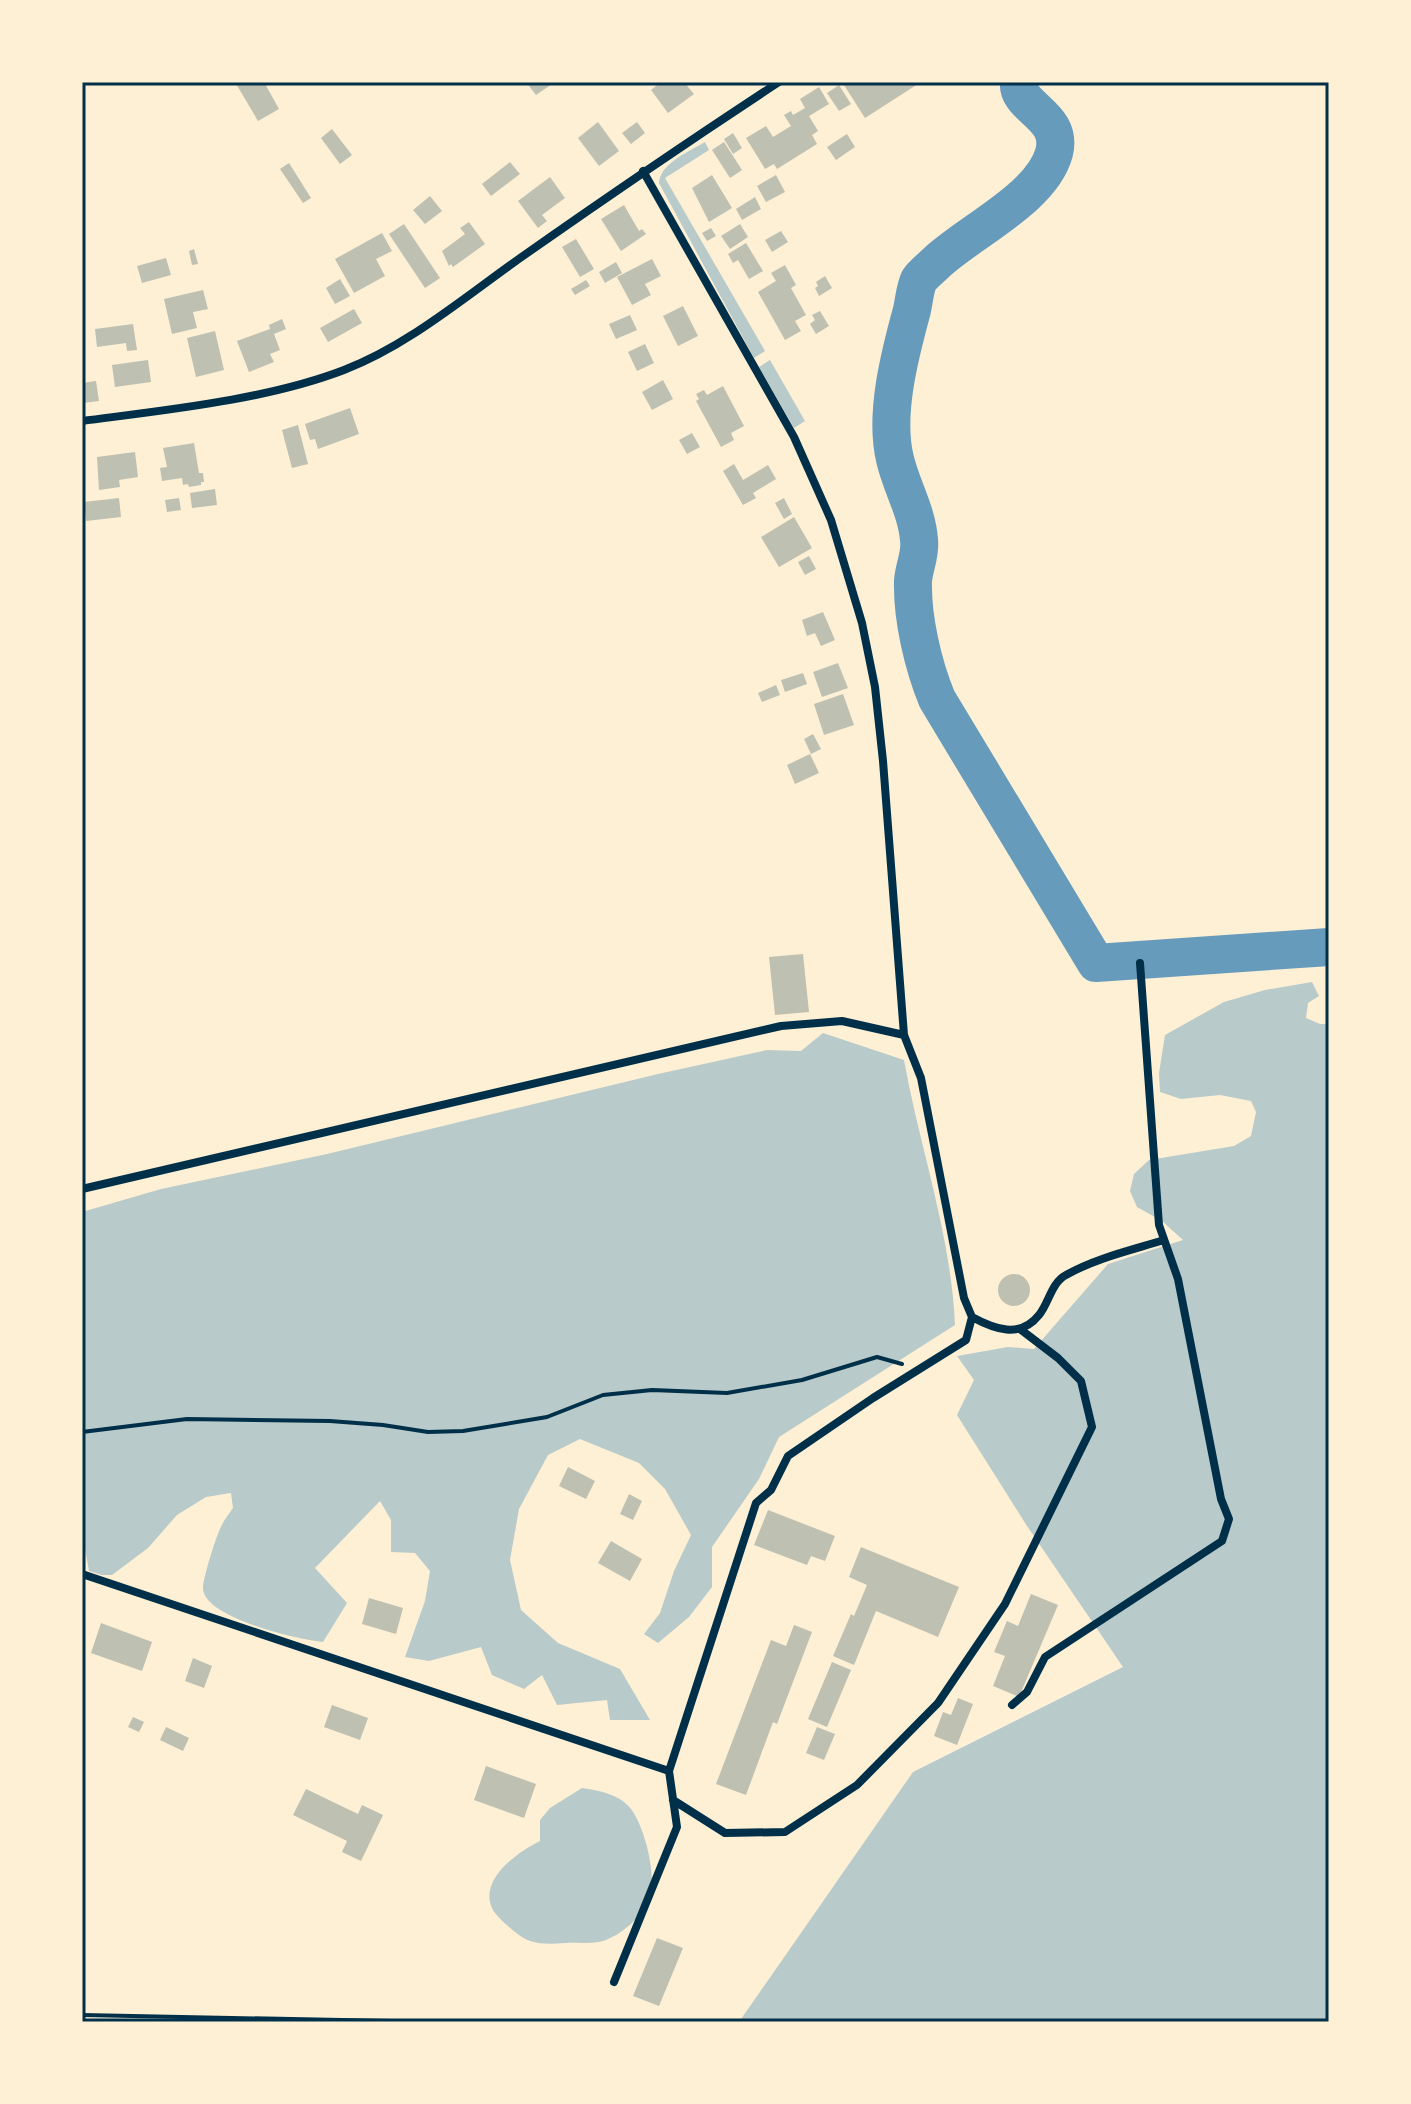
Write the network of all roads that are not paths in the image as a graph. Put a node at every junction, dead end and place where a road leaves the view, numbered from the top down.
1 (779, 82) edge
2 (643, 171) junction
3 (82, 421) edge
4 (1140, 963) dead end
5 (904, 1035) junction
6 (82, 1189) edge
7 (1164, 1240) junction
8 (972, 1317) junction
9 (1020, 1329) junction
10 (82, 1574) edge
11 (1012, 1705) dead end
12 (669, 1771) junction
13 (673, 1800) junction
14 (614, 1982) dead end
15 (82, 2015) edge
16 (334, 2020) edge
17 (442, 2022) edge

1 - 2 street
2 - 3 street
2 - 5 street
4 - 7 street
5 - 6 street
5 - 8 street
7 - 9 street
7 - 11 street
8 - 9 street
8 - 12 street
9 - 13 street
10 - 12 street
12 - 13 street
13 - 14 street
15 - 16 lane
16 - 17 lane

